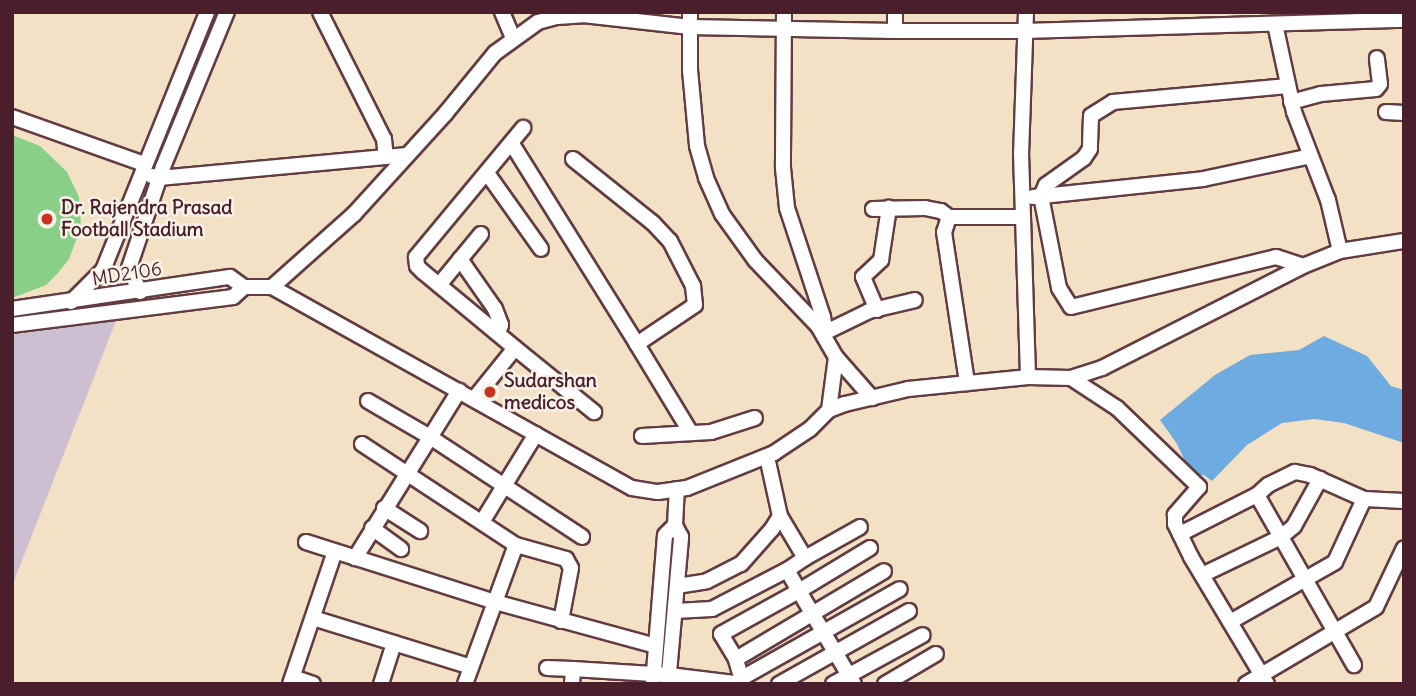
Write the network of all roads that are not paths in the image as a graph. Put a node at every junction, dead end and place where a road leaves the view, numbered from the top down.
1 (207, 12) edge
2 (227, 12) edge
3 (320, 12) edge
4 (502, 12) edge
5 (784, 12) edge
6 (895, 12) edge
7 (1026, 12) edge
8 (583, 14) edge
9 (690, 20) edge
10 (1404, 20) edge
11 (1275, 24) junction
12 (784, 29) junction
13 (895, 31) junction
14 (1024, 31) junction
15 (513, 38) junction
16 (1377, 58) dead end
17 (1287, 86) junction
18 (1292, 102) junction
19 (1387, 113) dead end
20 (1404, 113) edge
21 (12, 117) edge
22 (523, 128) dead end
23 (512, 144) junction
24 (150, 150) junction
25 (407, 155) junction
26 (167, 156) junction
27 (1311, 156) junction
28 (386, 157) junction
29 (573, 159) dead end
30 (143, 168) junction
31 (486, 173) junction
32 (159, 178) junction
33 (1041, 196) junction
34 (1021, 198) junction
35 (889, 208) junction
36 (873, 209) dead end
37 (949, 217) junction
38 (1022, 217) junction
39 (481, 234) dead end
40 (1404, 241) edge
41 (541, 249) dead end
42 (1340, 251) junction
43 (460, 259) junction
44 (1303, 266) junction
45 (439, 285) junction
46 (272, 286) junction
47 (244, 287) junction
48 (140, 292) junction
49 (915, 300) dead end
50 (71, 302) junction
51 (12, 309) edge
52 (877, 310) junction
53 (12, 325) edge
54 (498, 333) junction
55 (826, 336) junction
56 (637, 344) junction
57 (514, 348) junction
58 (836, 357) junction
59 (1028, 377) junction
60 (1071, 378) junction
61 (967, 383) junction
62 (459, 391) junction
63 (872, 398) junction
64 (474, 399) junction
65 (368, 401) dead end
66 (830, 410) junction
67 (594, 412) dead end
68 (755, 418) dead end
69 (691, 433) junction
70 (536, 434) junction
71 (642, 436) dead end
72 (430, 437) junction
73 (362, 444) dead end
74 (767, 457) junction
75 (407, 473) junction
76 (1320, 479) junction
77 (505, 486) junction
78 (677, 489) junction
79 (1257, 495) junction
80 (1364, 499) junction
81 (1404, 501) edge
82 (384, 508) junction
83 (780, 516) junction
84 (482, 522) junction
85 (675, 525) junction
86 (860, 527) dead end
87 (372, 528) junction
88 (420, 531) dead end
89 (1180, 534) junction
90 (582, 537) dead end
91 (1281, 537) junction
92 (306, 542) dead end
93 (516, 545) junction
94 (870, 548) dead end
95 (1404, 548) edge
96 (401, 549) dead end
97 (335, 551) junction
98 (355, 558) junction
99 (805, 558) junction
100 (786, 570) junction
101 (884, 571) dead end
102 (1202, 575) junction
103 (1306, 582) junction
104 (677, 586) junction
105 (900, 589) dead end
106 (799, 591) junction
107 (495, 602) junction
108 (708, 610) junction
109 (675, 611) junction
110 (909, 611) dead end
111 (812, 614) junction
112 (313, 618) junction
113 (561, 621) junction
114 (1230, 622) junction
115 (1335, 631) junction
116 (823, 633) junction
117 (721, 634) junction
118 (923, 635) dead end
119 (394, 643) junction
120 (656, 646) junction
121 (834, 652) junction
122 (936, 654) dead end
123 (736, 659) junction
124 (1354, 665) dead end
125 (471, 667) junction
126 (547, 667) dead end
127 (572, 677) edge
128 (653, 679) edge
129 (669, 679) edge
130 (851, 679) edge
131 (1264, 679) edge
132 (292, 680) edge
133 (742, 682) edge
134 (313, 684) edge
135 (380, 684) edge
136 (466, 684) edge
137 (779, 684) edge
138 (833, 684) edge
139 (885, 684) edge
140 (1246, 684) edge

1 - 24 street
2 - 26 street
3 - 28 street
4 - 15 street
5 - 12 street
6 - 13 street
7 - 14 street
8 - 9 street
8 - 15 street
9 - 12 street
9 - 55 street
10 - 11 street
11 - 14 street
11 - 17 street
12 - 13 street
12 - 55 street
13 - 14 street
14 - 34 street
15 - 25 street
16 - 18 street
17 - 18 street
17 - 33 street
18 - 27 street
19 - 20 street
21 - 30 street
22 - 23 street
23 - 31 street
23 - 56 street
24 - 26 street
24 - 30 street
25 - 28 street
25 - 46 street
26 - 32 street
27 - 33 street
27 - 42 street
28 - 32 street
29 - 56 street
30 - 32 street
30 - 50 street
31 - 41 street
31 - 45 street
32 - 48 street
33 - 34 street
33 - 44 street
34 - 38 street
35 - 36 street
35 - 37 street
35 - 52 street
37 - 38 street
37 - 61 street
38 - 59 street
39 - 43 street
40 - 42 street
42 - 44 street
43 - 45 street
43 - 54 street
44 - 60 street
45 - 54 street
46 - 47 street, MD2106
46 - 62 street
47 - 48 street, MD2106
47 - 53 street, MD2106
48 - 50 street, MD2106
49 - 52 street
50 - 51 street, MD2106
52 - 55 street
54 - 57 street
55 - 58 street
56 - 69 street
57 - 64 street
57 - 67 street
58 - 63 street
58 - 66 street
59 - 60 street
59 - 61 street
60 - 89 street
61 - 63 street
62 - 64 street
62 - 72 street
63 - 66 street
64 - 70 street
65 - 72 street
66 - 74 street
68 - 69 street
69 - 71 street
70 - 77 street
70 - 78 street
72 - 75 street
72 - 77 street
73 - 75 street
74 - 78 street
74 - 83 street
75 - 82 street
75 - 84 street
76 - 79 street
76 - 80 street
76 - 91 street
77 - 84 street
77 - 90 street
78 - 85 street
79 - 89 street
79 - 91 street
80 - 81 street
80 - 103 street
82 - 87 street
82 - 88 street
83 - 99 street
83 - 104 street
84 - 93 street
85 - 104 street
85 - 120 street
86 - 99 street
87 - 96 street
87 - 98 street
89 - 102 street
91 - 102 street
91 - 103 street
92 - 97 street
93 - 107 street
93 - 113 street
94 - 106 street
95 - 115 street
97 - 98 street
97 - 112 street
98 - 107 street
99 - 100 street
100 - 106 street
100 - 108 street
101 - 111 street
102 - 114 street
103 - 114 street
103 - 115 street
104 - 109 street
105 - 116 street
106 - 111 street
106 - 117 street
107 - 113 street
107 - 125 street
108 - 109 street
108 - 117 street
109 - 129 street
110 - 121 street
111 - 116 street
111 - 123 street
112 - 119 street
112 - 132 street
113 - 120 street
114 - 131 street
115 - 124 street
115 - 131 street
116 - 121 street
116 - 133 street
117 - 123 street
118 - 130 street
119 - 125 street
119 - 135 street
120 - 128 street
121 - 130 street
121 - 137 street
122 - 139 street
123 - 133 street
125 - 136 street
126 - 127 street
127 - 128 street
128 - 129 street
129 - 133 street
130 - 138 street
131 - 140 street
132 - 134 street

